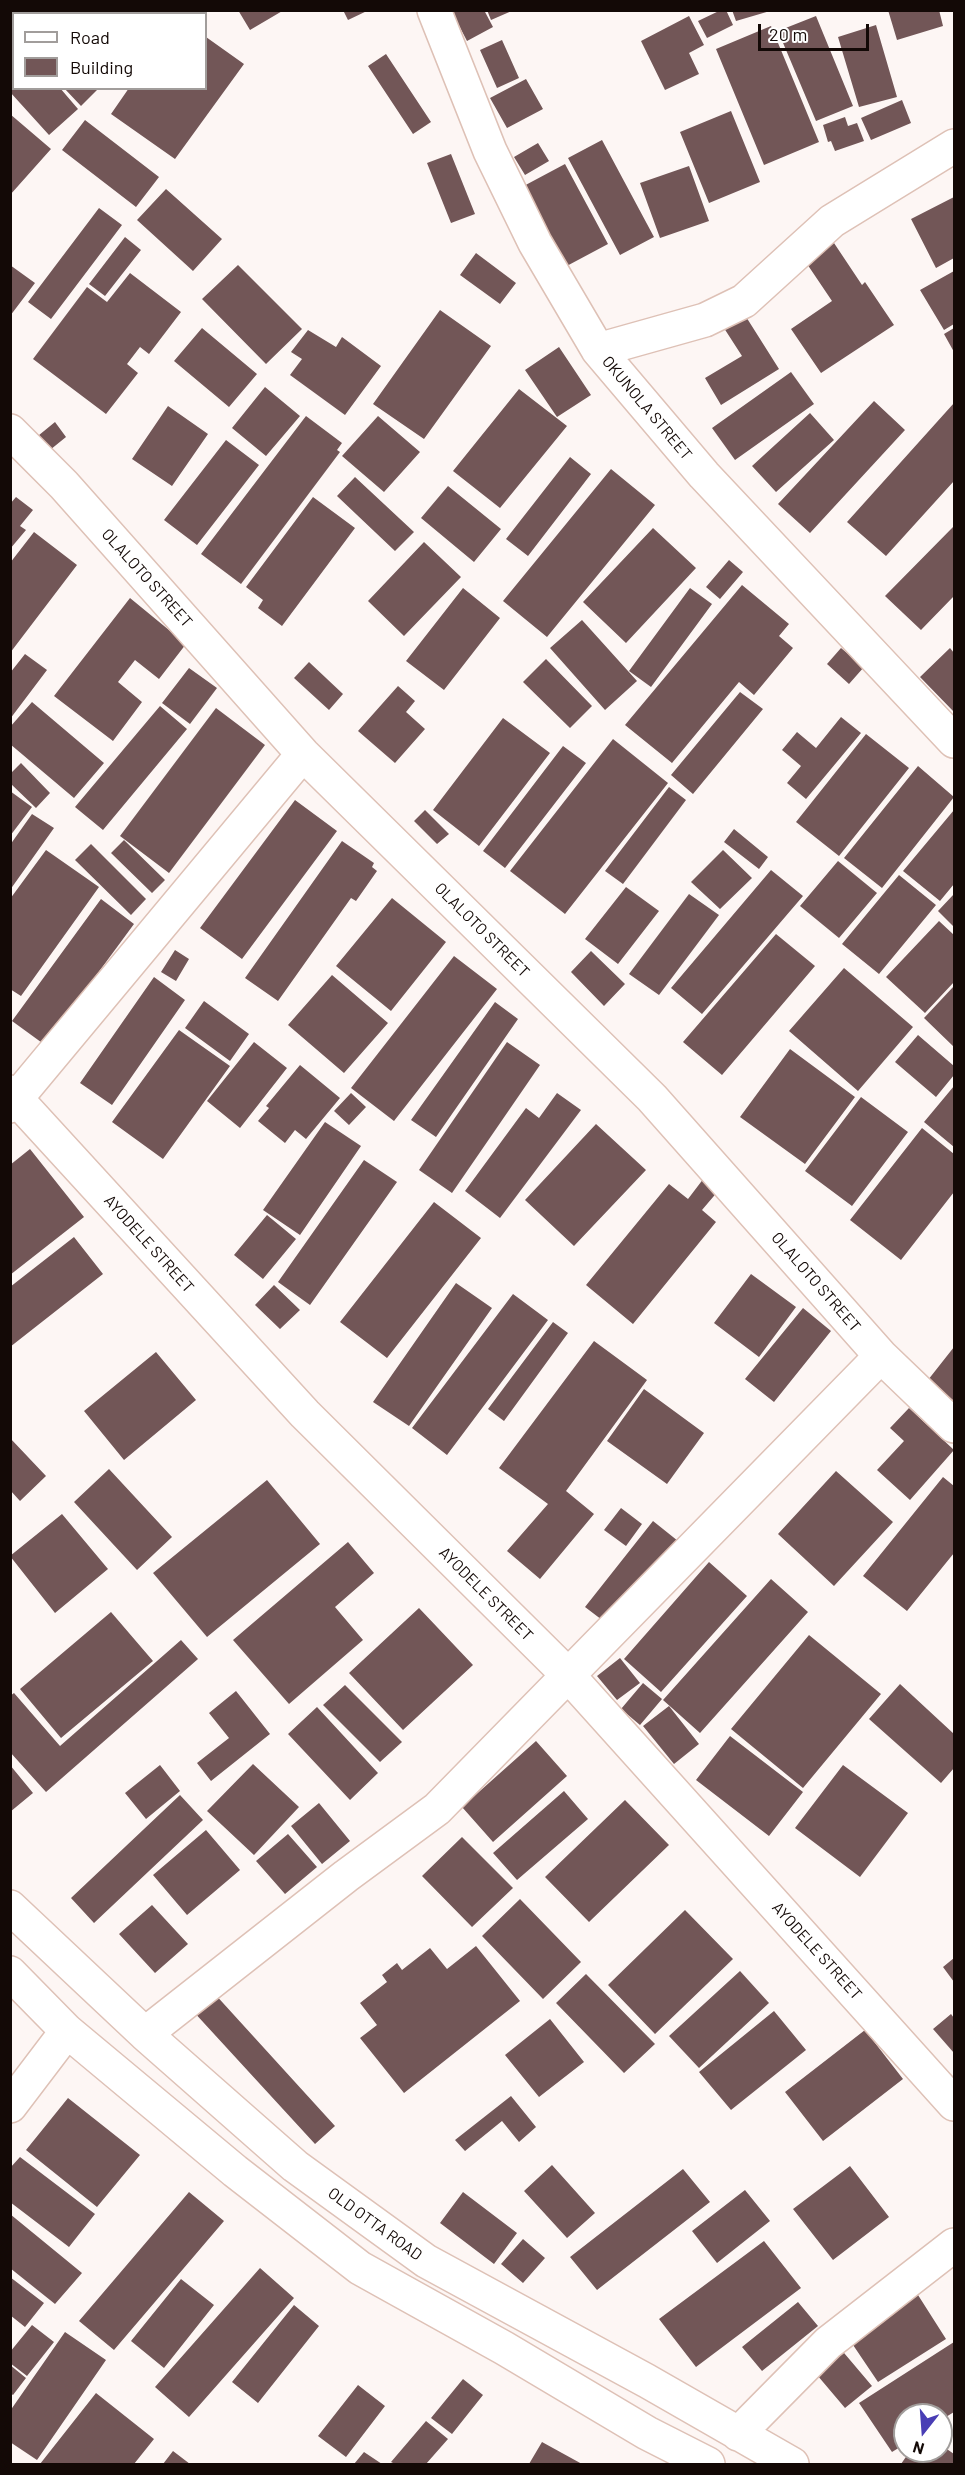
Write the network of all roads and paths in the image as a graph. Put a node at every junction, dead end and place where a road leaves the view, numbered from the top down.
1 (434, 10) edge
2 (954, 146) edge
3 (598, 350) junction
4 (10, 431) edge
5 (954, 741) edge
6 (303, 754) junction
7 (13, 1099) edge
8 (881, 1356) junction
9 (954, 1426) edge
10 (567, 1674) junction
11 (10, 1907) edge
12 (10, 1973) edge
13 (67, 2031) junction
14 (145, 2034) junction
15 (954, 2104) edge
16 (10, 2106) edge
17 (954, 2245) edge
18 (738, 2434) junction
19 (708, 2464) edge
20 (792, 2464) edge

1 - 3 street, OKUNOLA STREET
2 - 3 street
3 - 5 street, OKUNOLA STREET
4 - 6 street, OLALOTO STREET
6 - 7 street
6 - 8 street, OLALOTO STREET
7 - 10 street, AYODELE STREET
8 - 9 street, OLALOTO STREET
8 - 10 street
10 - 14 street
10 - 15 street, AYODELE STREET
11 - 14 street, OLD OTTA ROAD
12 - 13 street
13 - 16 street
13 - 19 street
14 - 18 street, OLD OTTA ROAD
17 - 18 street
18 - 20 street, OLD OTTA ROAD

